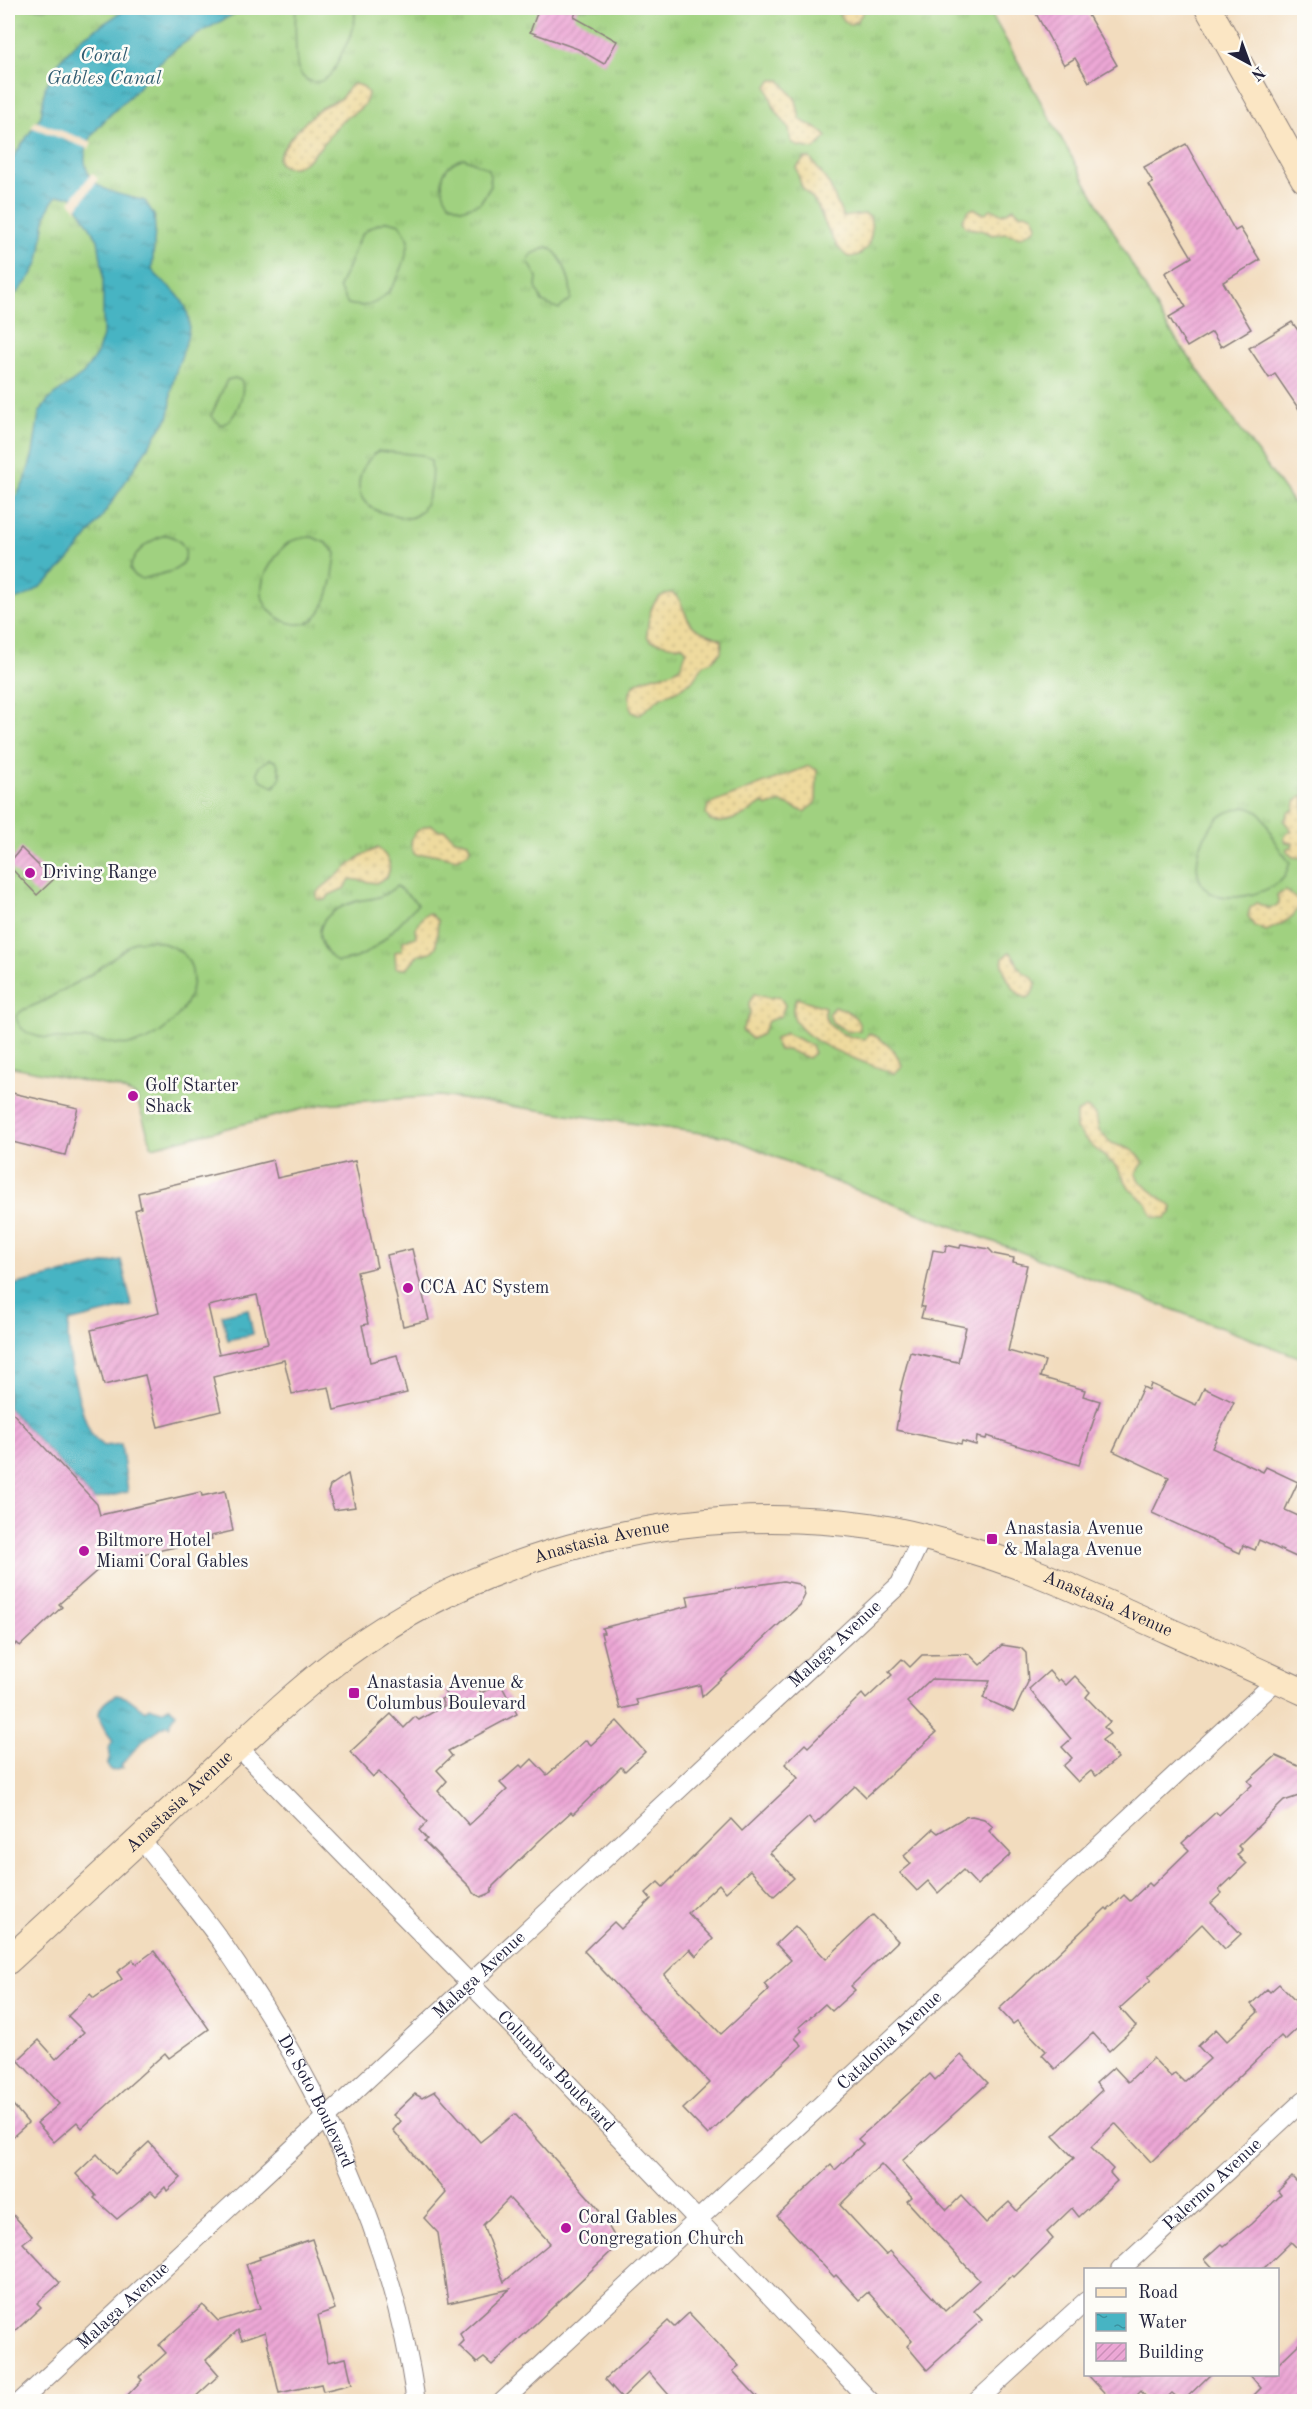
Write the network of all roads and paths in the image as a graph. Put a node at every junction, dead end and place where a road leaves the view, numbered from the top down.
1 (1208, 8) edge
2 (1305, 179) edge
3 (922, 1538) junction
4 (1277, 1680) junction
5 (1305, 1692) edge
6 (238, 1747) junction
7 (141, 1839) junction
8 (8, 1961) edge
9 (471, 1985) junction
10 (1305, 2100) edge
11 (327, 2119) junction
12 (698, 2220) junction
13 (1122, 2268) edge
14 (1084, 2303) edge
15 (20, 2402) edge
16 (416, 2402) edge
17 (502, 2402) edge
18 (871, 2402) edge
19 (976, 2402) edge

1 - 2 street
3 - 4 street, Anastasia Avenue
3 - 6 street, Anastasia Avenue
3 - 9 street, Malaga Avenue
4 - 5 street, Anastasia Avenue
4 - 12 street, Catalonia Avenue
6 - 7 street, Anastasia Avenue
6 - 9 street, Columbus Boulevard
7 - 8 street, Anastasia Avenue
7 - 11 street, De Soto Boulevard
9 - 11 street, Malaga Avenue
9 - 12 street, Columbus Boulevard
10 - 13 street, Palermo Avenue
11 - 15 street, Malaga Avenue
11 - 16 street, De Soto Boulevard
12 - 17 street, Catalonia Avenue
12 - 18 street, Columbus Boulevard
14 - 19 street

